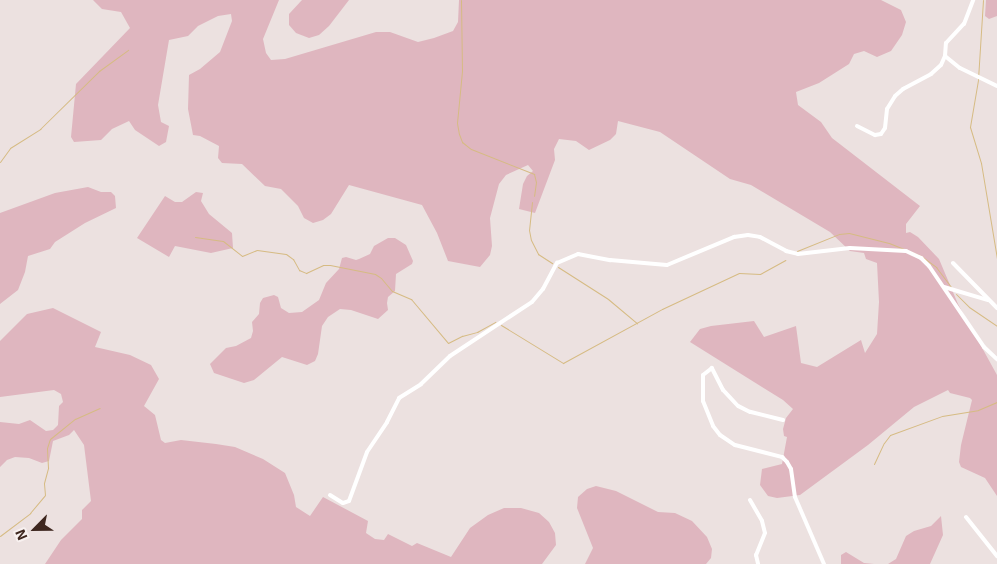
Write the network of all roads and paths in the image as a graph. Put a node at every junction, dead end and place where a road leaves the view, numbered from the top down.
1 (973, 0) edge
2 (945, 56) junction
3 (997, 86) edge
4 (857, 126) dead end
5 (953, 263) dead end
6 (943, 286) junction
7 (990, 301) junction
8 (996, 306) edge
9 (997, 359) edge
10 (783, 420) dead end
11 (330, 495) dead end
12 (750, 500) dead end
13 (966, 517) dead end
14 (997, 556) edge
15 (758, 564) edge
16 (824, 564) edge

1 - 2 street
2 - 3 street
2 - 4 street
5 - 7 street
6 - 7 street
6 - 9 street
6 - 11 street
7 - 8 street
10 - 16 street
12 - 15 street
13 - 14 street

